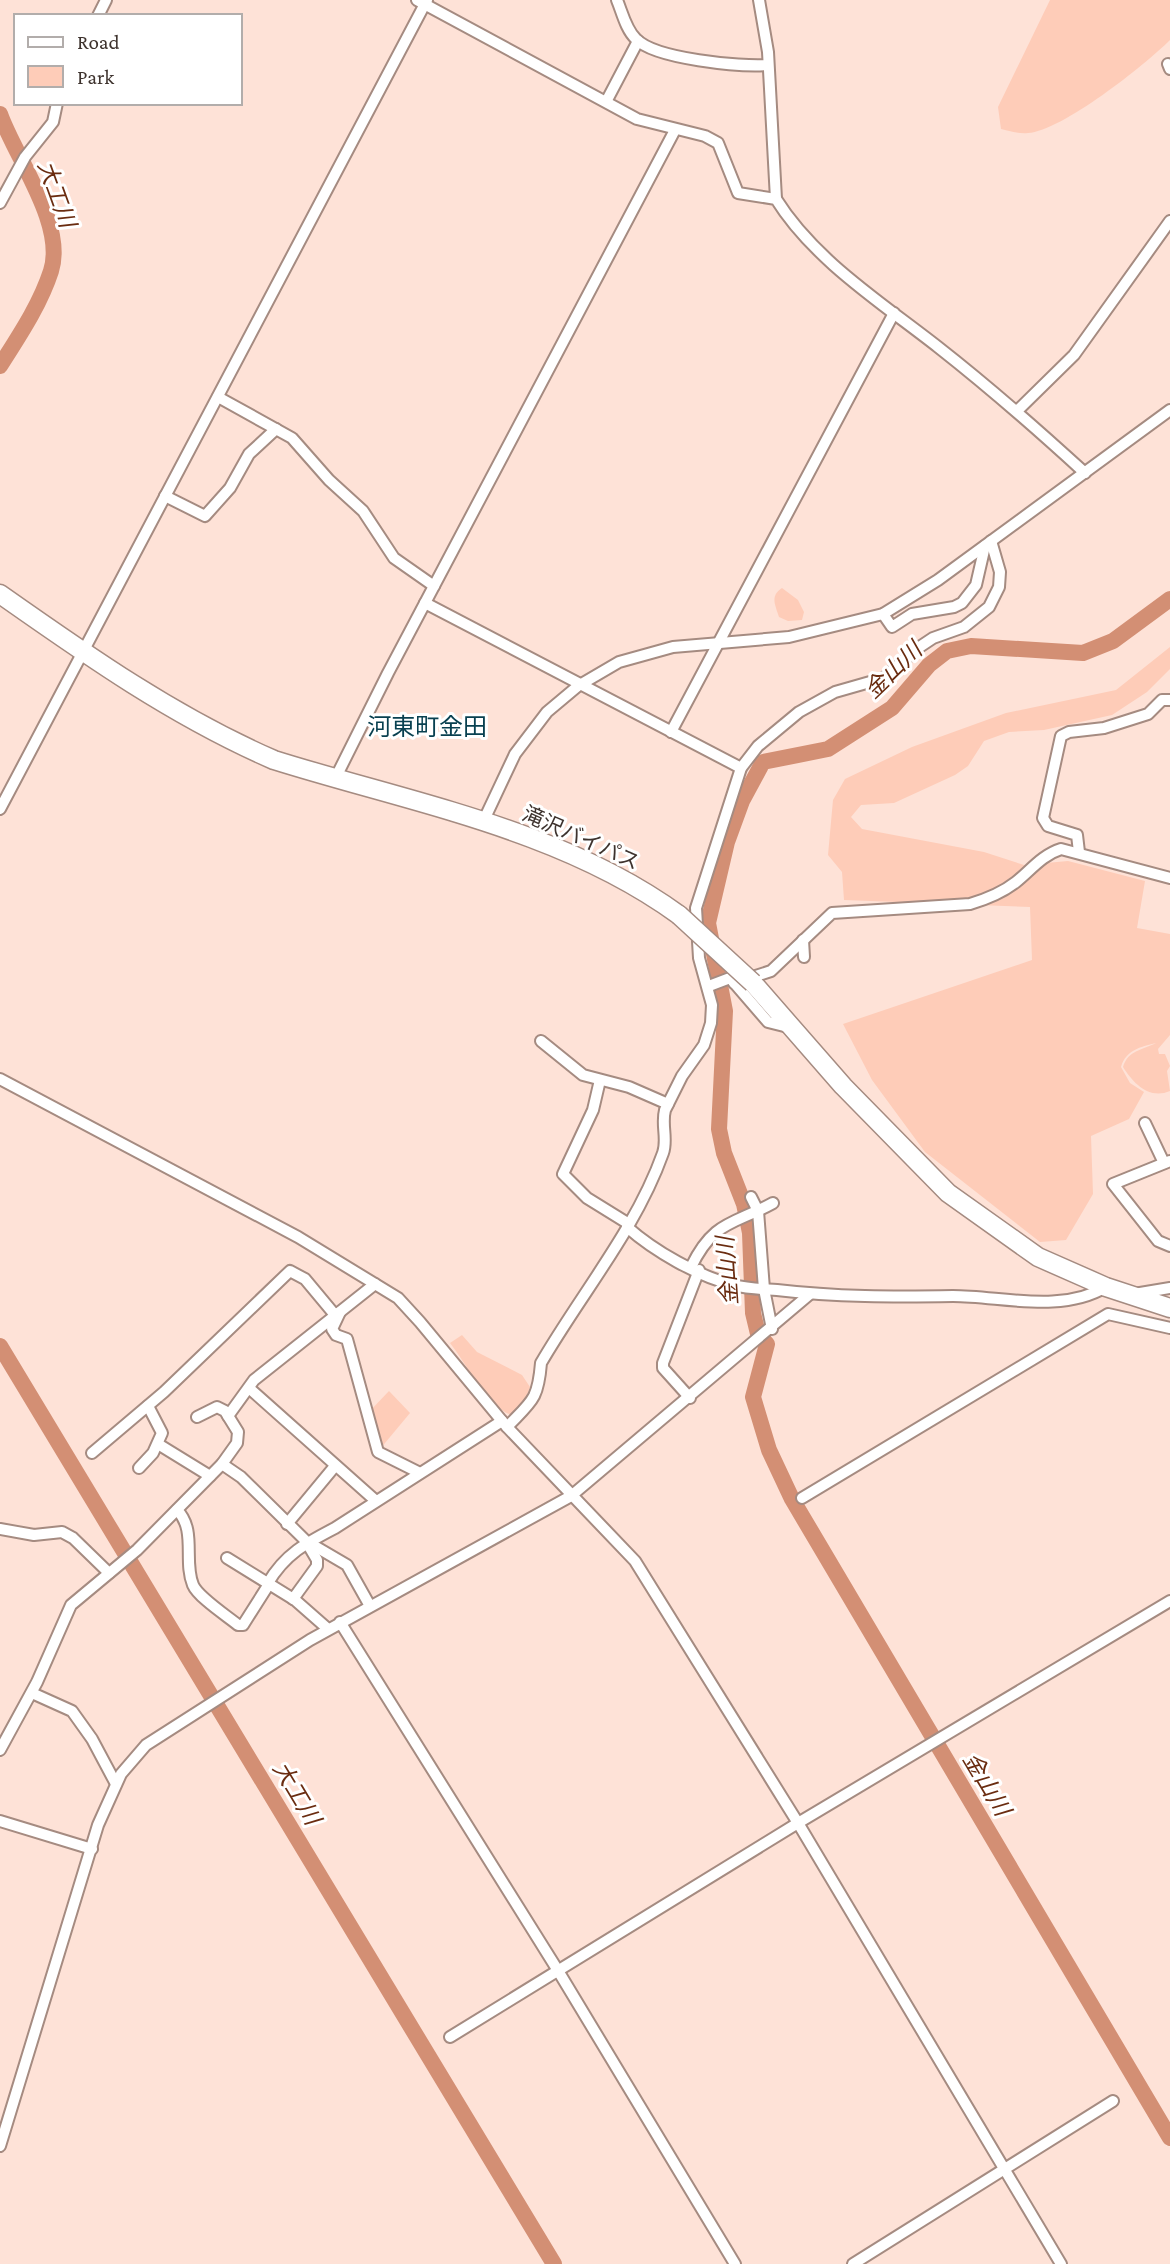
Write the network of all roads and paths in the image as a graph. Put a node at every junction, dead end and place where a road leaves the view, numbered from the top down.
1 (617, 0) edge
2 (759, 0) edge
3 (423, 1) edge
4 (638, 41) junction
5 (768, 65) junction
6 (607, 100) junction
7 (57, 105) edge
8 (675, 130) junction
9 (776, 199) junction
10 (0, 203) edge
11 (1170, 221) edge
12 (894, 313) junction
13 (218, 397) junction
14 (1170, 410) edge
15 (1017, 411) junction
16 (276, 429) junction
17 (1085, 473) junction
18 (165, 496) junction
19 (988, 544) junction
20 (434, 586) junction
21 (0, 594) edge
22 (425, 603) junction
23 (883, 614) junction
24 (720, 641) junction
25 (82, 651) junction
26 (581, 684) junction
27 (1170, 700) edge
28 (671, 732) junction
29 (741, 768) junction
30 (335, 779) junction
31 (0, 809) edge
32 (482, 822) junction
33 (1079, 852) junction
34 (1170, 878) edge
35 (803, 940) junction
36 (804, 957) dead end
37 (734, 983) junction
38 (709, 986) junction
39 (794, 1028) junction
40 (541, 1041) dead end
41 (0, 1079) edge
42 (600, 1080) junction
43 (668, 1104) junction
44 (1145, 1123) dead end
45 (1167, 1162) edge
46 (751, 1196) dead end
47 (773, 1203) dead end
48 (758, 1211) junction
49 (628, 1225) junction
50 (1170, 1246) edge
51 (695, 1269) junction
52 (375, 1284) junction
53 (1105, 1287) junction
54 (1170, 1288) edge
55 (764, 1289) junction
56 (810, 1294) junction
57 (1128, 1295) junction
58 (1170, 1308) edge
59 (338, 1313) junction
60 (1170, 1328) edge
61 (772, 1329) junction
62 (250, 1388) junction
63 (690, 1398) junction
64 (148, 1406) junction
65 (228, 1416) junction
66 (197, 1417) dead end
67 (505, 1424) junction
68 (158, 1444) junction
69 (92, 1454) dead end
70 (222, 1464) junction
71 (335, 1466) junction
72 (139, 1468) dead end
73 (420, 1473) junction
74 (210, 1476) junction
75 (571, 1496) junction
76 (802, 1498) dead end
77 (376, 1501) junction
78 (177, 1510) junction
79 (287, 1524) junction
80 (0, 1530) edge
81 (306, 1541) junction
82 (227, 1558) dead end
83 (109, 1573) junction
84 (269, 1584) junction
85 (293, 1599) junction
86 (1170, 1601) edge
87 (370, 1606) junction
88 (340, 1622) junction
89 (328, 1629) junction
90 (32, 1693) junction
91 (0, 1750) edge
92 (116, 1784) junction
93 (0, 1821) edge
94 (798, 1823) junction
95 (92, 1849) junction
96 (557, 1969) junction
97 (450, 2037) dead end
98 (1113, 2101) dead end
99 (0, 2146) edge
100 (1004, 2171) junction
101 (735, 2264) edge
102 (853, 2264) edge
103 (1061, 2264) edge

1 - 4 street
2 - 5 street
3 - 6 street
3 - 13 street
4 - 5 street
4 - 6 street
5 - 9 street
6 - 8 street
7 - 10 street
8 - 9 street
8 - 20 street
9 - 12 street
11 - 15 street
12 - 15 street
12 - 24 street
13 - 16 street
13 - 18 street
14 - 17 street
15 - 17 street
16 - 18 street
16 - 20 street
17 - 19 street
18 - 25 street
19 - 23 street
19 - 23 street
19 - 29 street
20 - 22 street
21 - 25 highway, 滝沢バイパス
22 - 26 street
22 - 30 street
23 - 24 street
24 - 26 street
24 - 28 street
25 - 30 highway, 滝沢バイパス
25 - 31 street
26 - 28 street
26 - 32 street
27 - 33 street
28 - 29 street
29 - 38 street
30 - 32 highway, 滝沢バイパス
32 - 39 highway, 滝沢バイパス, bridge
33 - 34 street
33 - 35 street
35 - 36 street
35 - 37 street
37 - 38 street
37 - 39 street
38 - 43 street
39 - 53 highway, 滝沢バイパス
40 - 42 street
41 - 52 street
42 - 43 street
42 - 49 street
43 - 49 street
44 - 45 street
45 - 50 street
46 - 48 street
47 - 48 street
48 - 51 street
48 - 55 street
49 - 51 street
49 - 67 street
51 - 55 street
51 - 63 street
52 - 59 street
52 - 67 street
53 - 56 street
53 - 57 highway, 滝沢バイパス
54 - 57 street
55 - 56 street
55 - 61 street
56 - 61 street
57 - 58 highway, 滝沢バイパス
59 - 62 street
59 - 64 street
59 - 73 street
60 - 76 street
61 - 63 street
62 - 65 street
62 - 71 street
63 - 75 street
64 - 68 street
64 - 69 street
65 - 66 street
65 - 70 street
67 - 73 street
67 - 75 street
68 - 72 street
68 - 74 street
70 - 74 street
70 - 79 street
71 - 77 street
71 - 79 street
73 - 77 street
74 - 78 street
75 - 87 street
75 - 94 street
77 - 81 street
78 - 83 street
78 - 84 street
79 - 81 street
80 - 83 street
81 - 84 street
81 - 85 street
81 - 87 street
82 - 84 street
83 - 90 street
84 - 85 street
85 - 89 street
86 - 94 street
87 - 88 street
88 - 89 street
88 - 96 street
89 - 92 street
90 - 91 street
90 - 92 street
92 - 95 street
93 - 95 street
94 - 96 street
94 - 100 street
95 - 99 street
96 - 97 street
96 - 101 street
98 - 100 street
100 - 102 street
100 - 103 street

